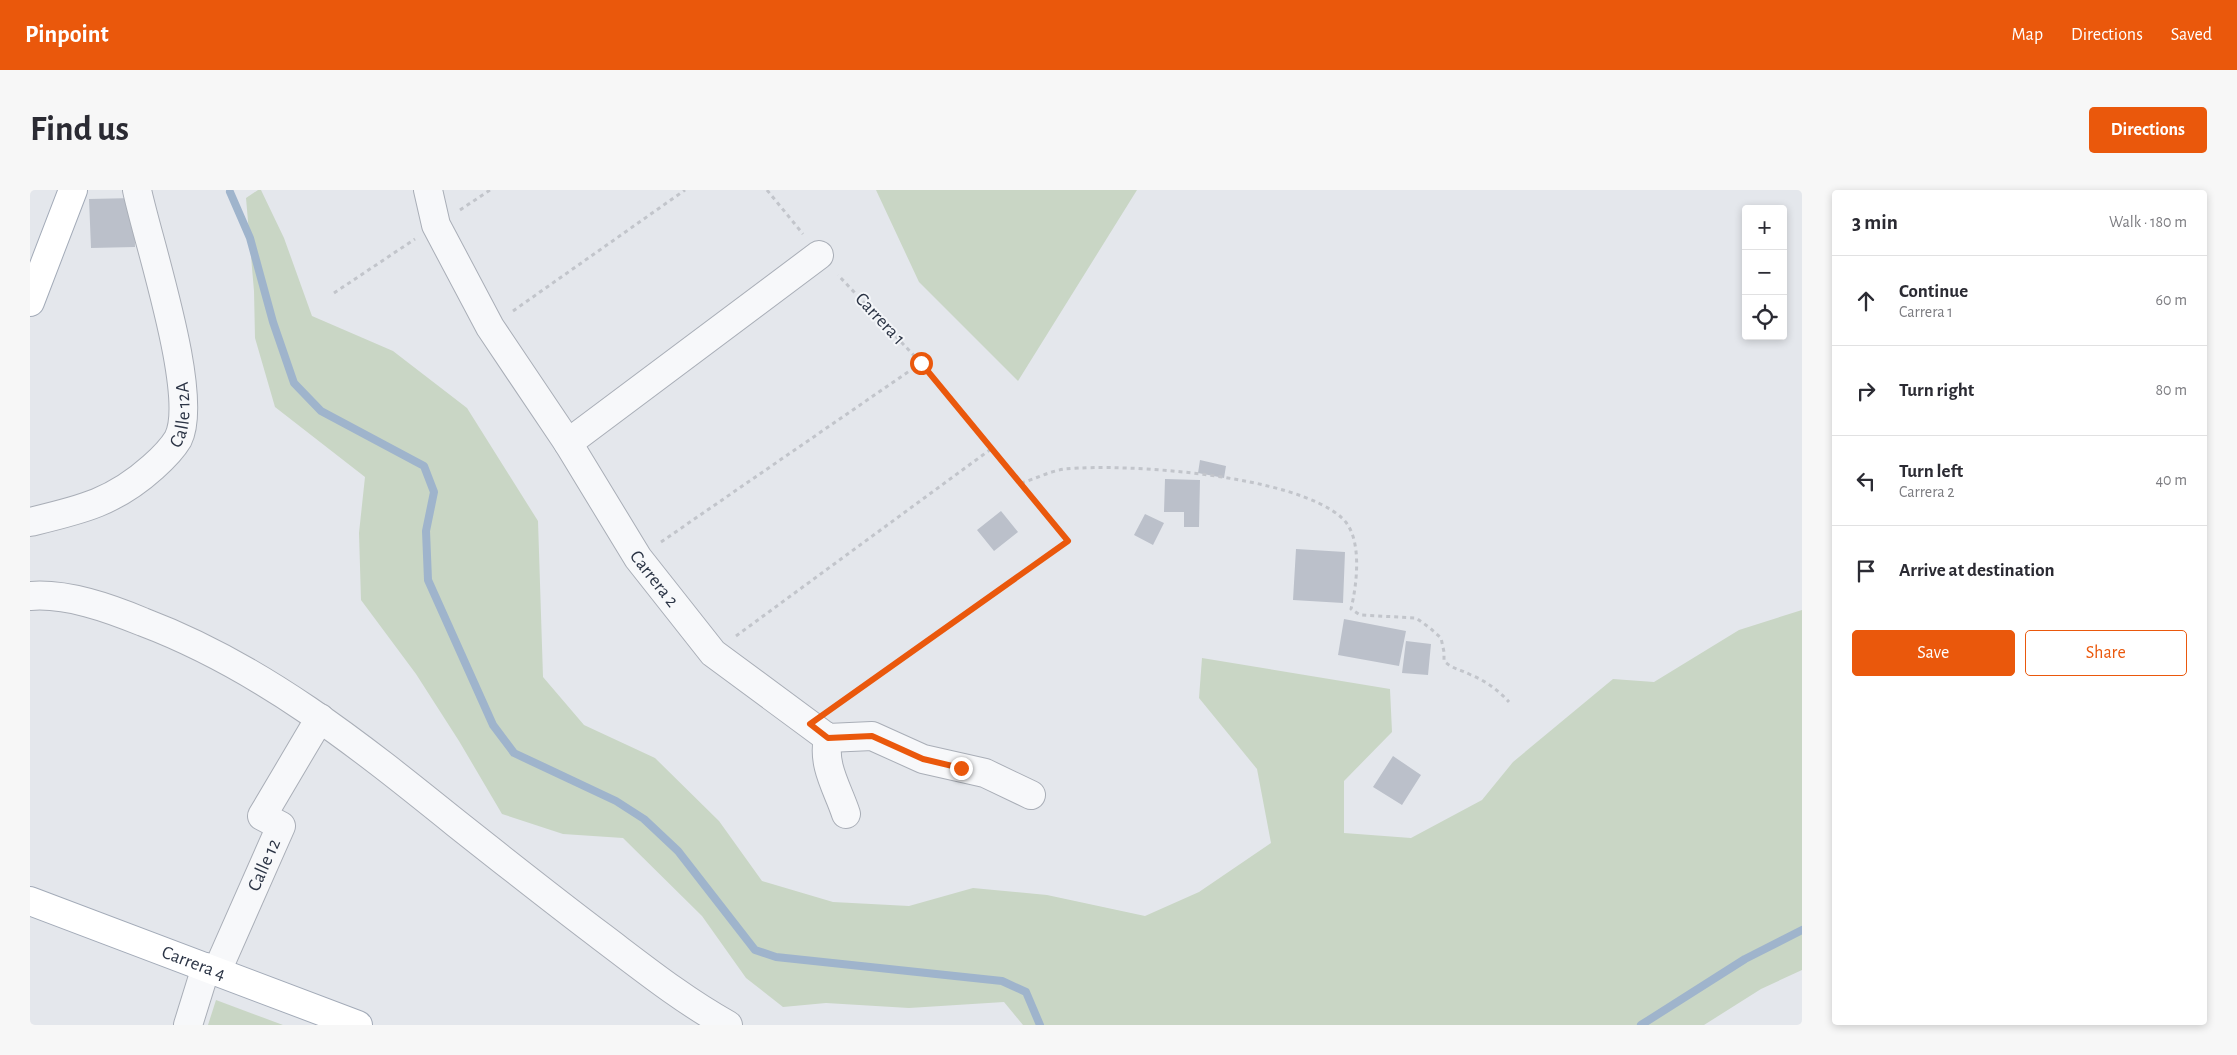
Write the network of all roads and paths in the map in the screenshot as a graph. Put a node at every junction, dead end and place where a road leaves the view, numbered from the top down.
1 (73, 190) edge
2 (137, 190) edge
3 (428, 190) edge
4 (685, 190) edge
5 (767, 190) edge
6 (819, 255) junction
7 (30, 302) edge
8 (490, 327) junction
9 (921, 363) junction
10 (568, 443) junction
11 (990, 449) junction
12 (1021, 483) junction
13 (30, 522) edge
14 (638, 558) junction
15 (30, 596) edge
16 (714, 652) junction
17 (1509, 702) dead end
18 (320, 718) junction
19 (819, 731) junction
20 (1031, 795) dead end
21 (846, 814) dead end
22 (30, 901) edge
23 (211, 969) junction
24 (188, 1025) edge
25 (358, 1025) edge
26 (728, 1025) edge

1 - 7 main road
2 - 13 street, Calle 12A
3 - 8 street, Carrera 2
4 - 8 path
5 - 6 path, Carrera 1
6 - 9 path, Carrera 1
6 - 10 street
8 - 10 street, Carrera 2
9 - 11 path, Carrera 1
9 - 14 path
10 - 14 street, Carrera 2
11 - 12 path, Carrera 1
11 - 16 path
12 - 17 path
12 - 19 path, Carrera 1
14 - 16 street, Carrera 2
15 - 18 street
16 - 19 street, Carrera 2
18 - 23 street, Calle 12
18 - 26 street
19 - 20 street
19 - 21 street
22 - 23 main road, Carrera 4
23 - 24 street, Calle 12
23 - 25 main road, Carrera 4

